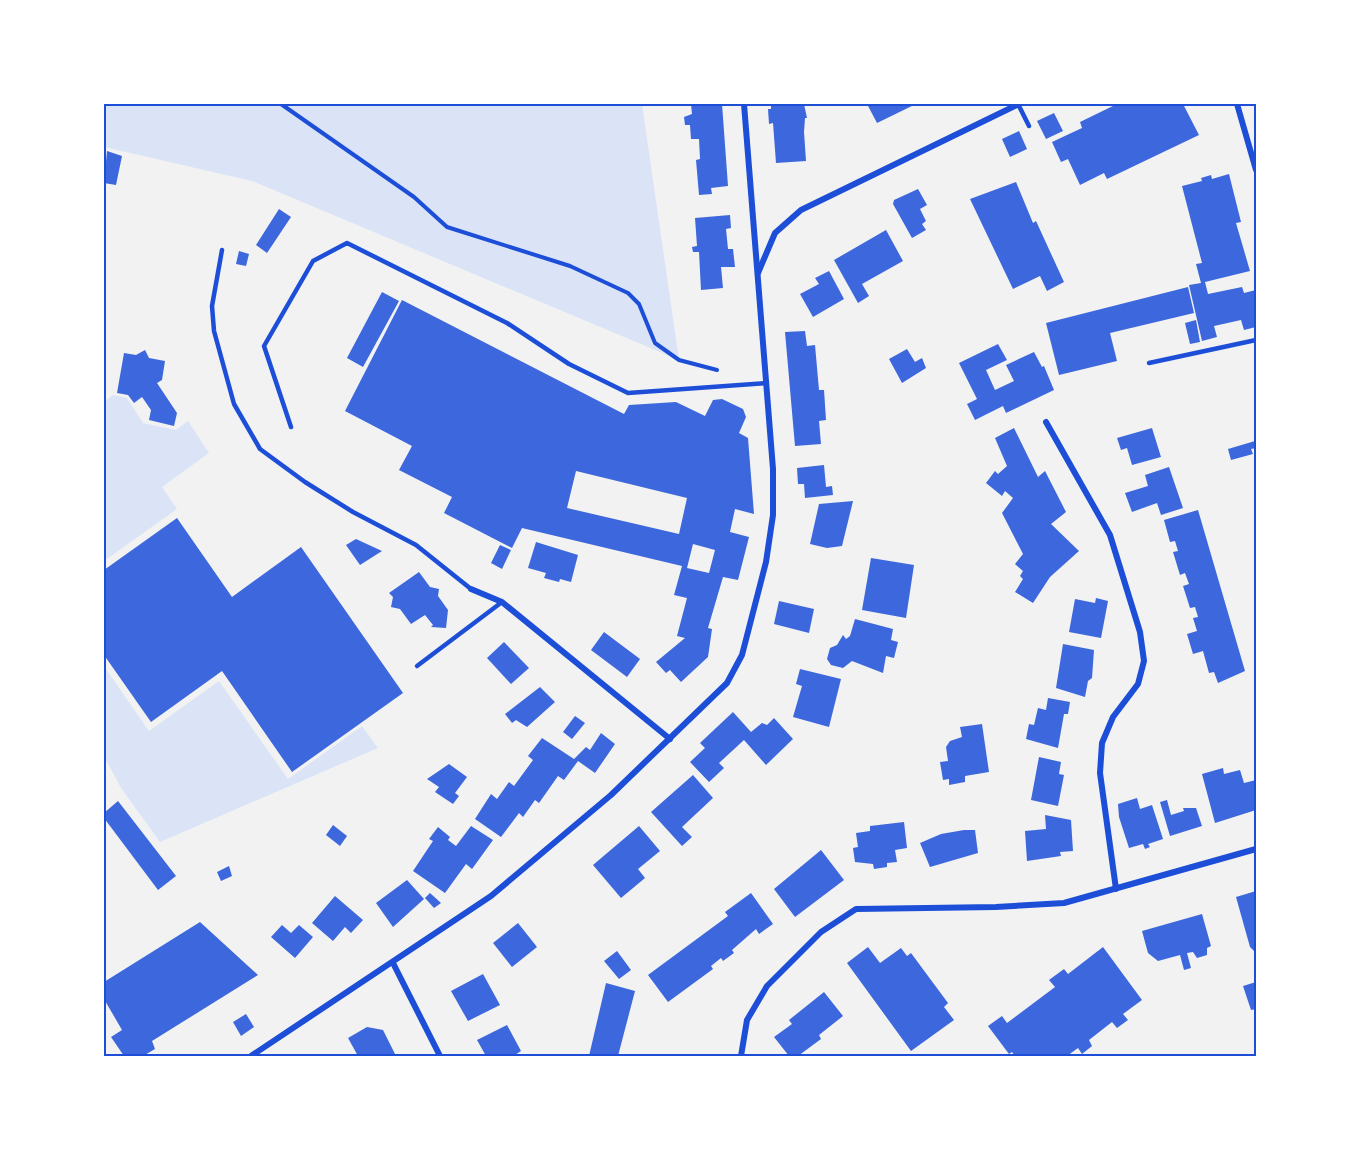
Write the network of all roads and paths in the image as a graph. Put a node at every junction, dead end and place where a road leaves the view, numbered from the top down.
1 (280, 104) edge
2 (744, 104) edge
3 (1019, 104) edge
4 (1237, 104) edge
5 (1029, 126) dead end
6 (1257, 170) edge
7 (222, 250) dead end
8 (757, 274) junction
9 (1257, 340) edge
10 (1149, 363) dead end
11 (722, 372) dead end
12 (766, 383) junction
13 (1046, 422) dead end
14 (291, 427) dead end
15 (471, 589) joint
16 (502, 602) junction
17 (417, 666) dead end
18 (670, 739) junction
19 (1257, 849) edge
20 (1116, 889) junction
21 (393, 963) junction
22 (251, 1056) edge
23 (440, 1056) edge
24 (741, 1056) edge

1 - 11 path
2 - 8 street
3 - 5 lane
3 - 8 street
4 - 6 street
7 - 15 lane
8 - 12 street
9 - 10 lane
12 - 14 lane
12 - 18 street
13 - 20 street
15 - 16 street
16 - 17 lane
16 - 18 street
18 - 21 street
19 - 20 street
20 - 24 street
21 - 22 street
21 - 23 street

